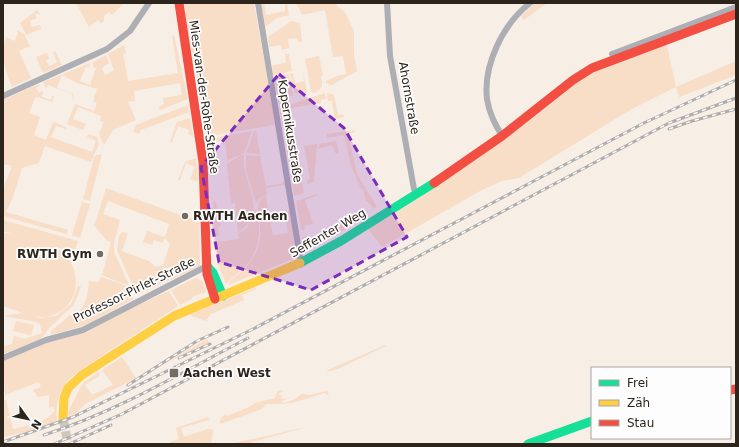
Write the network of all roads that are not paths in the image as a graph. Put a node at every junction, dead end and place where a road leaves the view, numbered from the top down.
1 (149, 3) edge
2 (179, 3) edge
3 (258, 3) edge
4 (387, 3) edge
5 (530, 3) edge
6 (736, 7) edge
7 (736, 14) edge
8 (614, 59) junction
9 (3, 96) edge
10 (502, 136) junction
11 (417, 194) junction
12 (302, 263) junction
13 (207, 266) junction
14 (219, 297) junction
15 (3, 358) edge
16 (63, 418) tunnel mouth
17 (591, 421) edge
18 (528, 444) edge

1 - 9 street
2 - 13 street, Mies-van-der-Rohe-Straße
3 - 12 street, Kopernikusstraße
4 - 11 street, Ahornstraße
5 - 10 street
6 - 8 street, Seffenter Weg
7 - 8 street, Seffenter Weg
8 - 10 street, Seffenter Weg
10 - 11 street, Seffenter Weg
11 - 12 street, Seffenter Weg
12 - 14 street, Seffenter Weg
13 - 14 street, Mies-van-der-Rohe-Straße
13 - 15 street, Professor-Pirlet-Straße
14 - 16 street, Seffenter Weg
17 - 18 street

